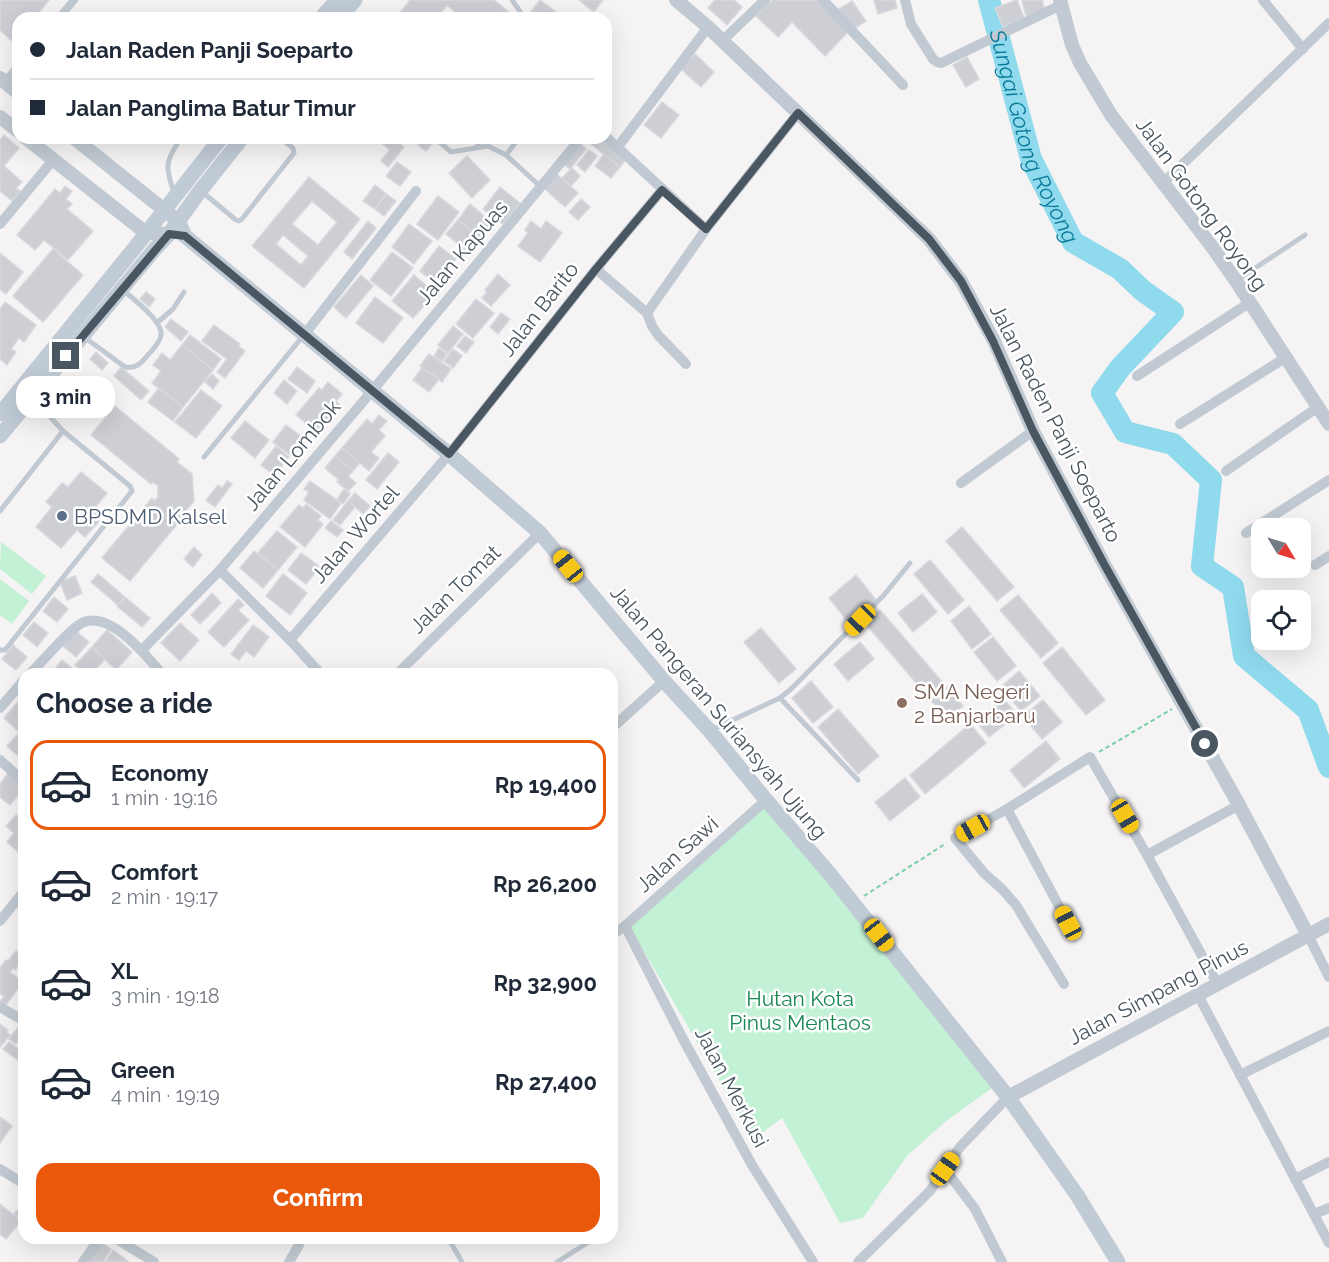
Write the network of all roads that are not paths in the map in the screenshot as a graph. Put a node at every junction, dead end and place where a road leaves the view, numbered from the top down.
1 (74, 0) edge
2 (337, 0) edge
3 (355, 0) edge
4 (676, 0) edge
5 (765, 0) edge
6 (823, 0) edge
7 (905, 0) edge
8 (1263, 0) edge
9 (1061, 3) edge
10 (64, 12) edge
11 (326, 12) edge
12 (345, 12) edge
13 (1329, 23) edge
14 (708, 27) junction
15 (722, 41) junction
16 (1303, 49) junction
17 (903, 85) dead end
18 (798, 113) junction
19 (0, 117) edge
20 (12, 126) edge
21 (612, 143) edge
22 (33, 144) edge
23 (82, 144) edge
24 (177, 144) edge
25 (217, 144) edge
26 (237, 144) edge
27 (288, 144) edge
28 (442, 144) edge
29 (479, 144) edge
30 (514, 144) edge
31 (576, 144) edge
32 (477, 147) junction
33 (617, 148) junction
34 (506, 155) junction
35 (205, 158) junction
36 (53, 160) junction
37 (219, 168) junction
38 (1162, 184) junction
39 (541, 187) junction
40 (662, 190) junction
41 (200, 191) junction
42 (416, 191) dead end
43 (175, 197) junction
44 (165, 210) junction
45 (178, 221) junction
46 (0, 224) edge
47 (706, 229) junction
48 (146, 233) junction
49 (169, 234) junction
50 (1305, 234) dead end
51 (185, 236) junction
52 (596, 269) junction
53 (1236, 281) junction
54 (122, 289) junction
55 (184, 292) dead end
56 (1249, 303) junction
57 (647, 313) junction
58 (158, 322) junction
59 (304, 335) junction
60 (83, 336) junction
61 (60, 352) junction
62 (1285, 358) junction
63 (686, 364) dead end
64 (1137, 376) dead end
65 (372, 391) junction
66 (27, 393) junction
67 (1318, 407) junction
68 (0, 414) edge
69 (1180, 424) dead end
70 (1329, 424) edge
71 (63, 431) junction
72 (1033, 431) junction
73 (0, 436) edge
74 (449, 454) junction
75 (204, 457) dead end
76 (1226, 471) dead end
77 (1329, 480) edge
78 (961, 483) dead end
79 (0, 511) edge
80 (540, 532) junction
81 (1246, 533) dead end
82 (1329, 556) edge
83 (910, 563) dead end
84 (1314, 565) dead end
85 (220, 570) junction
86 (290, 640) junction
87 (0, 650) edge
88 (142, 650) junction
89 (36, 668) edge
90 (157, 668) edge
91 (316, 668) edge
92 (403, 668) edge
93 (664, 681) junction
94 (18, 693) edge
95 (780, 698) junction
96 (0, 708) edge
97 (618, 723) edge
98 (709, 730) junction
99 (0, 760) edge
100 (18, 776) edge
101 (858, 780) dead end
102 (766, 800) junction
103 (1239, 805) junction
104 (1007, 809) junction
105 (1148, 855) junction
106 (18, 898) edge
107 (0, 921) edge
108 (1068, 923) dead end
109 (1329, 924) edge
110 (625, 926) junction
111 (618, 931) edge
112 (1308, 935) junction
113 (1329, 976) edge
114 (1064, 984) dead end
115 (1218, 985) junction
116 (1198, 995) junction
117 (0, 1007) edge
118 (18, 1018) edge
119 (1329, 1031) edge
120 (1240, 1076) junction
121 (1008, 1097) junction
122 (1329, 1162) edge
123 (0, 1169) edge
124 (945, 1169) junction
125 (1295, 1179) junction
126 (18, 1180) edge
127 (1329, 1208) edge
128 (1314, 1214) junction
129 (96, 1244) edge
130 (125, 1244) edge
131 (452, 1244) edge
132 (585, 1244) edge
133 (1329, 1244) edge
134 (299, 1245) dead end
135 (83, 1262) edge
136 (154, 1262) edge
137 (289, 1262) edge
138 (462, 1262) edge
139 (556, 1262) edge
140 (813, 1262) edge
141 (858, 1262) edge
142 (1002, 1262) edge
143 (1118, 1262) edge

1 - 10 street
2 - 11 main road
3 - 12 main road
4 - 14 street, Jalan Raden Panji Soeparto
5 - 15 street
6 - 17 street
7 - 9 street
8 - 16 street
9 - 38 street, Jalan Gotong Royong
13 - 16 street
14 - 15 street, Jalan Raden Panji Soeparto
14 - 33 street
15 - 18 street, Jalan Raden Panji Soeparto
16 - 38 street
18 - 47 street
18 - 72 street, Jalan Raden Panji Soeparto
19 - 20 street
21 - 33 street
22 - 36 street
23 - 44 street
24 - 43 lane
25 - 35 main road
26 - 37 main road
27 - 41 lane
28 - 32 lane
29 - 32 lane
30 - 34 lane
31 - 39 street, Jalan Kapuas
32 - 34 lane
33 - 40 street
34 - 39 lane
35 - 37 main road
35 - 43 main road
36 - 46 street
36 - 48 street
37 - 41 main road
38 - 53 street, Jalan Gotong Royong
39 - 65 street, Jalan Kapuas
40 - 47 street
40 - 52 street, Jalan Barito
41 - 45 main road
42 - 59 street
43 - 44 main road
44 - 45 street
44 - 48 main road
45 - 49 main road
45 - 51 main road, Jalan Pangeran Suriansyah Ujung
47 - 57 street
48 - 49 street
48 - 61 main road
49 - 51 main road
49 - 54 main road
50 - 53 lane
51 - 59 main road, Jalan Pangeran Suriansyah Ujung
52 - 57 street
52 - 74 street, Jalan Barito
53 - 56 street, Jalan Gotong Royong
54 - 58 lane
54 - 60 main road
55 - 58 lane
56 - 62 street, Jalan Gotong Royong
56 - 64 street
57 - 63 street
58 - 60 lane
59 - 65 main road, Jalan Pangeran Suriansyah Ujung
59 - 75 lane
60 - 61 main road
61 - 66 main road
62 - 67 street, Jalan Gotong Royong
62 - 69 street
65 - 74 main road, Jalan Pangeran Suriansyah Ujung
65 - 85 street, Jalan Lombok
66 - 68 main road
66 - 71 lane
66 - 73 main road
67 - 70 street, Jalan Gotong Royong
67 - 76 street
71 - 79 lane
71 - 87 lane
72 - 78 street
72 - 103 street, Jalan Raden Panji Soeparto
74 - 80 main road, Jalan Pangeran Suriansyah Ujung
74 - 86 street, Jalan Wortel
77 - 81 street
80 - 92 street, Jalan Tomat
80 - 93 main road, Jalan Pangeran Suriansyah Ujung
82 - 84 street
83 - 95 lane
85 - 86 street
85 - 88 street, Jalan Lombok
86 - 91 street
88 - 89 street
88 - 90 street
93 - 97 street
93 - 98 main road, Jalan Pangeran Suriansyah Ujung
94 - 96 street
95 - 98 lane
95 - 101 lane
98 - 102 main road, Jalan Pangeran Suriansyah Ujung
99 - 100 street
102 - 110 street, Jalan Sawi
102 - 121 main road, Jalan Pangeran Suriansyah Ujung
103 - 105 street
103 - 112 street, Jalan Raden Panji Soeparto
104 - 105 street
104 - 108 street
104 - 114 street
105 - 115 street
106 - 107 street
109 - 112 street, Jalan Simpang Pinus
110 - 111 street, Jalan Sawi
110 - 140 street, Jalan Merkusi
112 - 113 street
112 - 115 street, Jalan Simpang Pinus
115 - 116 street, Jalan Simpang Pinus
116 - 120 street
116 - 121 street, Jalan Simpang Pinus
117 - 118 street
119 - 120 street
120 - 125 street
121 - 124 street
121 - 143 main road, Jalan Pangeran Suriansyah Ujung
122 - 125 street
123 - 126 street
124 - 141 street
124 - 142 street
125 - 128 street
127 - 128 street
128 - 133 street
129 - 135 street
130 - 136 street
131 - 138 lane
132 - 139 lane
134 - 137 street

